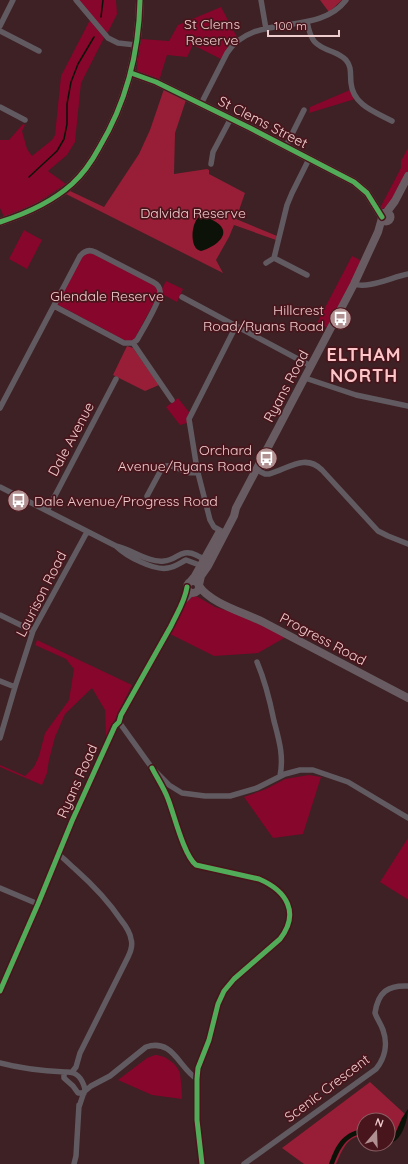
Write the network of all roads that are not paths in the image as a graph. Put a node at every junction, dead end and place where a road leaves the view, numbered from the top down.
1 (13, 0) edge
2 (76, 0) edge
3 (140, 0) edge
4 (261, 0) edge
5 (346, 0) edge
6 (306, 22) junction
7 (0, 26) edge
8 (266, 29) junction
9 (0, 31) edge
10 (136, 45) junction
11 (39, 51) dead end
12 (131, 73) junction
13 (201, 104) junction
14 (0, 107) edge
15 (304, 110) dead end
16 (230, 118) junction
17 (25, 120) dead end
18 (392, 121) dead end
19 (286, 146) junction
20 (309, 160) junction
21 (211, 164) dead end
22 (408, 176) edge
23 (386, 217) junction
24 (0, 222) edge
25 (274, 258) junction
26 (266, 263) dead end
27 (408, 274) edge
28 (307, 275) dead end
29 (354, 284) junction
30 (182, 297) dead end
31 (54, 306) junction
32 (236, 326) junction
33 (133, 344) junction
34 (312, 366) junction
35 (305, 378) junction
36 (116, 379) dead end
37 (172, 400) dead end
38 (408, 406) edge
39 (0, 408) edge
40 (257, 470) junction
41 (198, 472) junction
42 (0, 487) edge
43 (147, 496) dead end
44 (47, 511) junction
45 (87, 532) junction
46 (223, 532) junction
47 (408, 544) edge
48 (205, 564) junction
49 (194, 587) junction
50 (0, 615) edge
51 (33, 631) junction
52 (257, 662) dead end
53 (0, 681) edge
54 (15, 687) junction
55 (408, 698) edge
56 (119, 722) junction
57 (0, 738) edge
58 (152, 768) junction
59 (280, 776) junction
60 (408, 818) edge
61 (59, 855) junction
62 (56, 862) junction
63 (69, 864) junction
64 (0, 888) edge
65 (38, 904) junction
66 (408, 986) edge
67 (0, 992) edge
68 (78, 1059) junction
69 (0, 1063) edge
70 (67, 1074) junction
71 (80, 1077) junction
72 (197, 1079) junction
73 (100, 1082) junction
74 (82, 1092) junction
75 (74, 1164) edge
76 (202, 1164) edge
77 (244, 1164) edge

1 - 7 street
2 - 10 street
3 - 10 street
4 - 8 street
5 - 6 street
6 - 8 street
6 - 18 street
8 - 13 street
9 - 11 street
10 - 12 street
12 - 13 street, St Clems Street
12 - 24 street
13 - 16 street, St Clems Street
14 - 17 street
15 - 19 street
16 - 19 street, St Clems Street
16 - 21 street
19 - 20 street, St Clems Street
20 - 23 street, St Clems Street
20 - 25 street
22 - 23 street, Ryans Road
23 - 29 street, Ryans Road
25 - 26 street
25 - 28 street
27 - 29 street
29 - 34 street, Ryans Road
30 - 32 street
31 - 33 street
31 - 33 street
31 - 39 street
32 - 34 street
32 - 41 street
33 - 37 street
34 - 35 street, Ryans Road
35 - 38 street
35 - 40 street, Ryans Road
36 - 44 street, Dale Avenue
40 - 46 street, Ryans Road
40 - 47 street
41 - 43 street
41 - 46 street
42 - 44 street
44 - 45 street
45 - 48 street
45 - 51 street, Laurison Road
46 - 48 street, Ryans Road
48 - 49 street, Ryans Road
49 - 55 street, Progress Road
49 - 56 street, Ryans Road
50 - 51 street
51 - 54 street, Laurison Road
52 - 59 street
53 - 54 street
54 - 57 street, Laurison Road
56 - 58 street
56 - 61 street, Ryans Road
58 - 59 street
58 - 72 street
59 - 60 street
61 - 62 street, Ryans Road
61 - 63 street
62 - 63 street
62 - 65 street, Ryans Road
63 - 68 street
64 - 65 street
65 - 67 street, Ryans Road
66 - 77 street, Scenic Crescent
68 - 70 street
68 - 71 street
69 - 70 street
70 - 71 street
70 - 74 street
71 - 73 street
71 - 74 street
72 - 73 street
72 - 76 street
73 - 74 street
74 - 75 street

